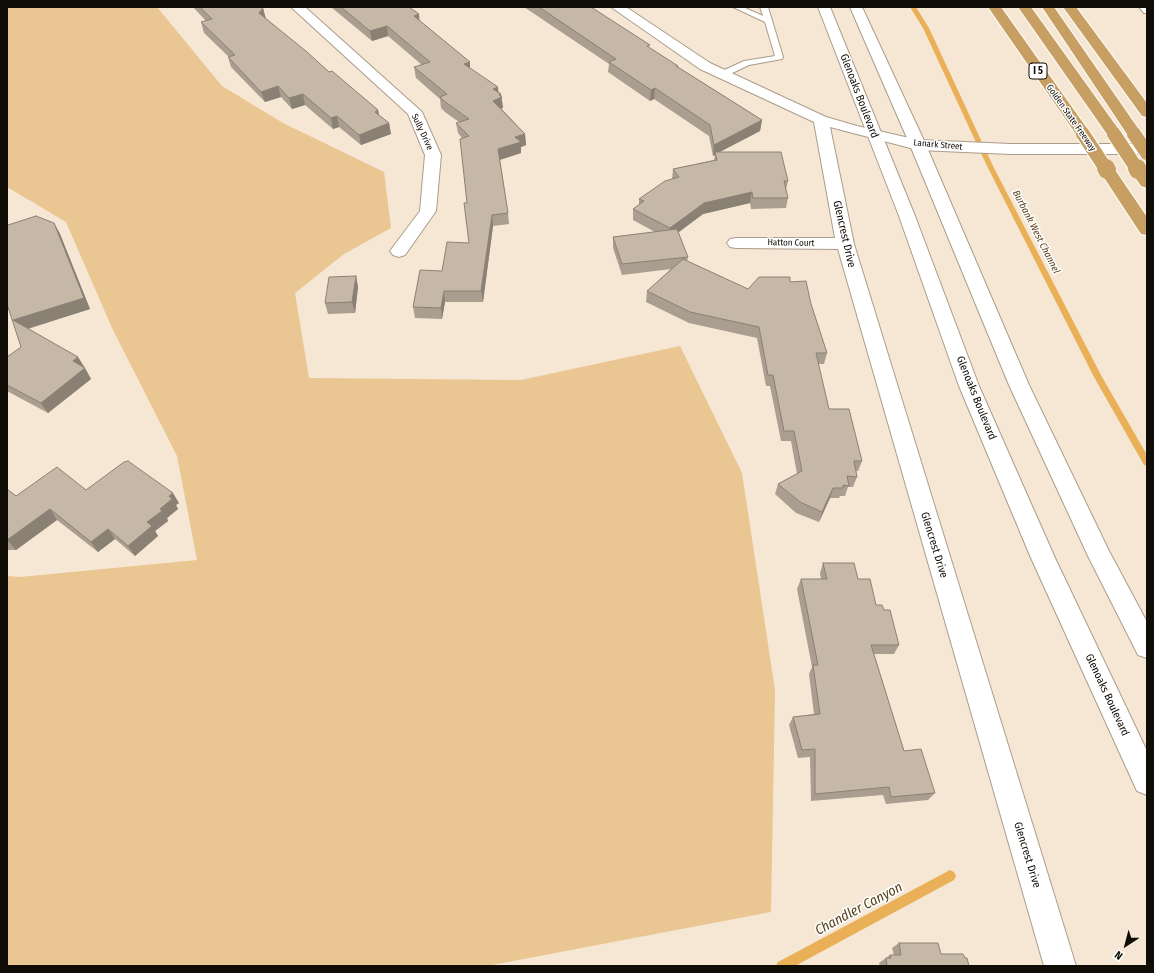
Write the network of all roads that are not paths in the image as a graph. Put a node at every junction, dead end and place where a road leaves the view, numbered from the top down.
1 (297, 7) edge
2 (737, 7) edge
3 (764, 7) edge
4 (824, 7) edge
5 (856, 7) edge
6 (994, 7) edge
7 (1024, 7) edge
8 (1048, 7) edge
9 (1069, 7) edge
10 (1143, 7) edge
11 (621, 8) edge
12 (1147, 11) edge
13 (768, 20) junction
14 (723, 74) junction
15 (1147, 113) edge
16 (821, 120) junction
17 (873, 134) junction
18 (918, 144) junction
19 (1147, 149) edge
20 (1147, 153) edge
21 (1142, 177) edge
22 (1147, 230) edge
23 (736, 243) dead end
24 (845, 244) junction
25 (399, 251) dead end
26 (1147, 647) edge
27 (1147, 781) edge
28 (1060, 966) edge

1 - 25 street, Sully Drive
2 - 13 lane
3 - 13 lane
4 - 17 street, Glenoaks Boulevard
5 - 18 street
6 - 22 highway, Golden State Freeway / I 5, bridge
7 - 21 highway, bridge
8 - 20 highway, bridge
9 - 15 highway
10 - 12 lane
11 - 14 street, Lanark Street
13 - 14 lane
14 - 16 street, Lanark Street
16 - 17 street, Lanark Street
16 - 24 street, Glencrest Drive
17 - 18 street, Lanark Street
17 - 27 street, Glenoaks Boulevard
18 - 19 street, Lanark Street
18 - 26 street
23 - 24 street, Hatton Court
24 - 28 street, Glencrest Drive

